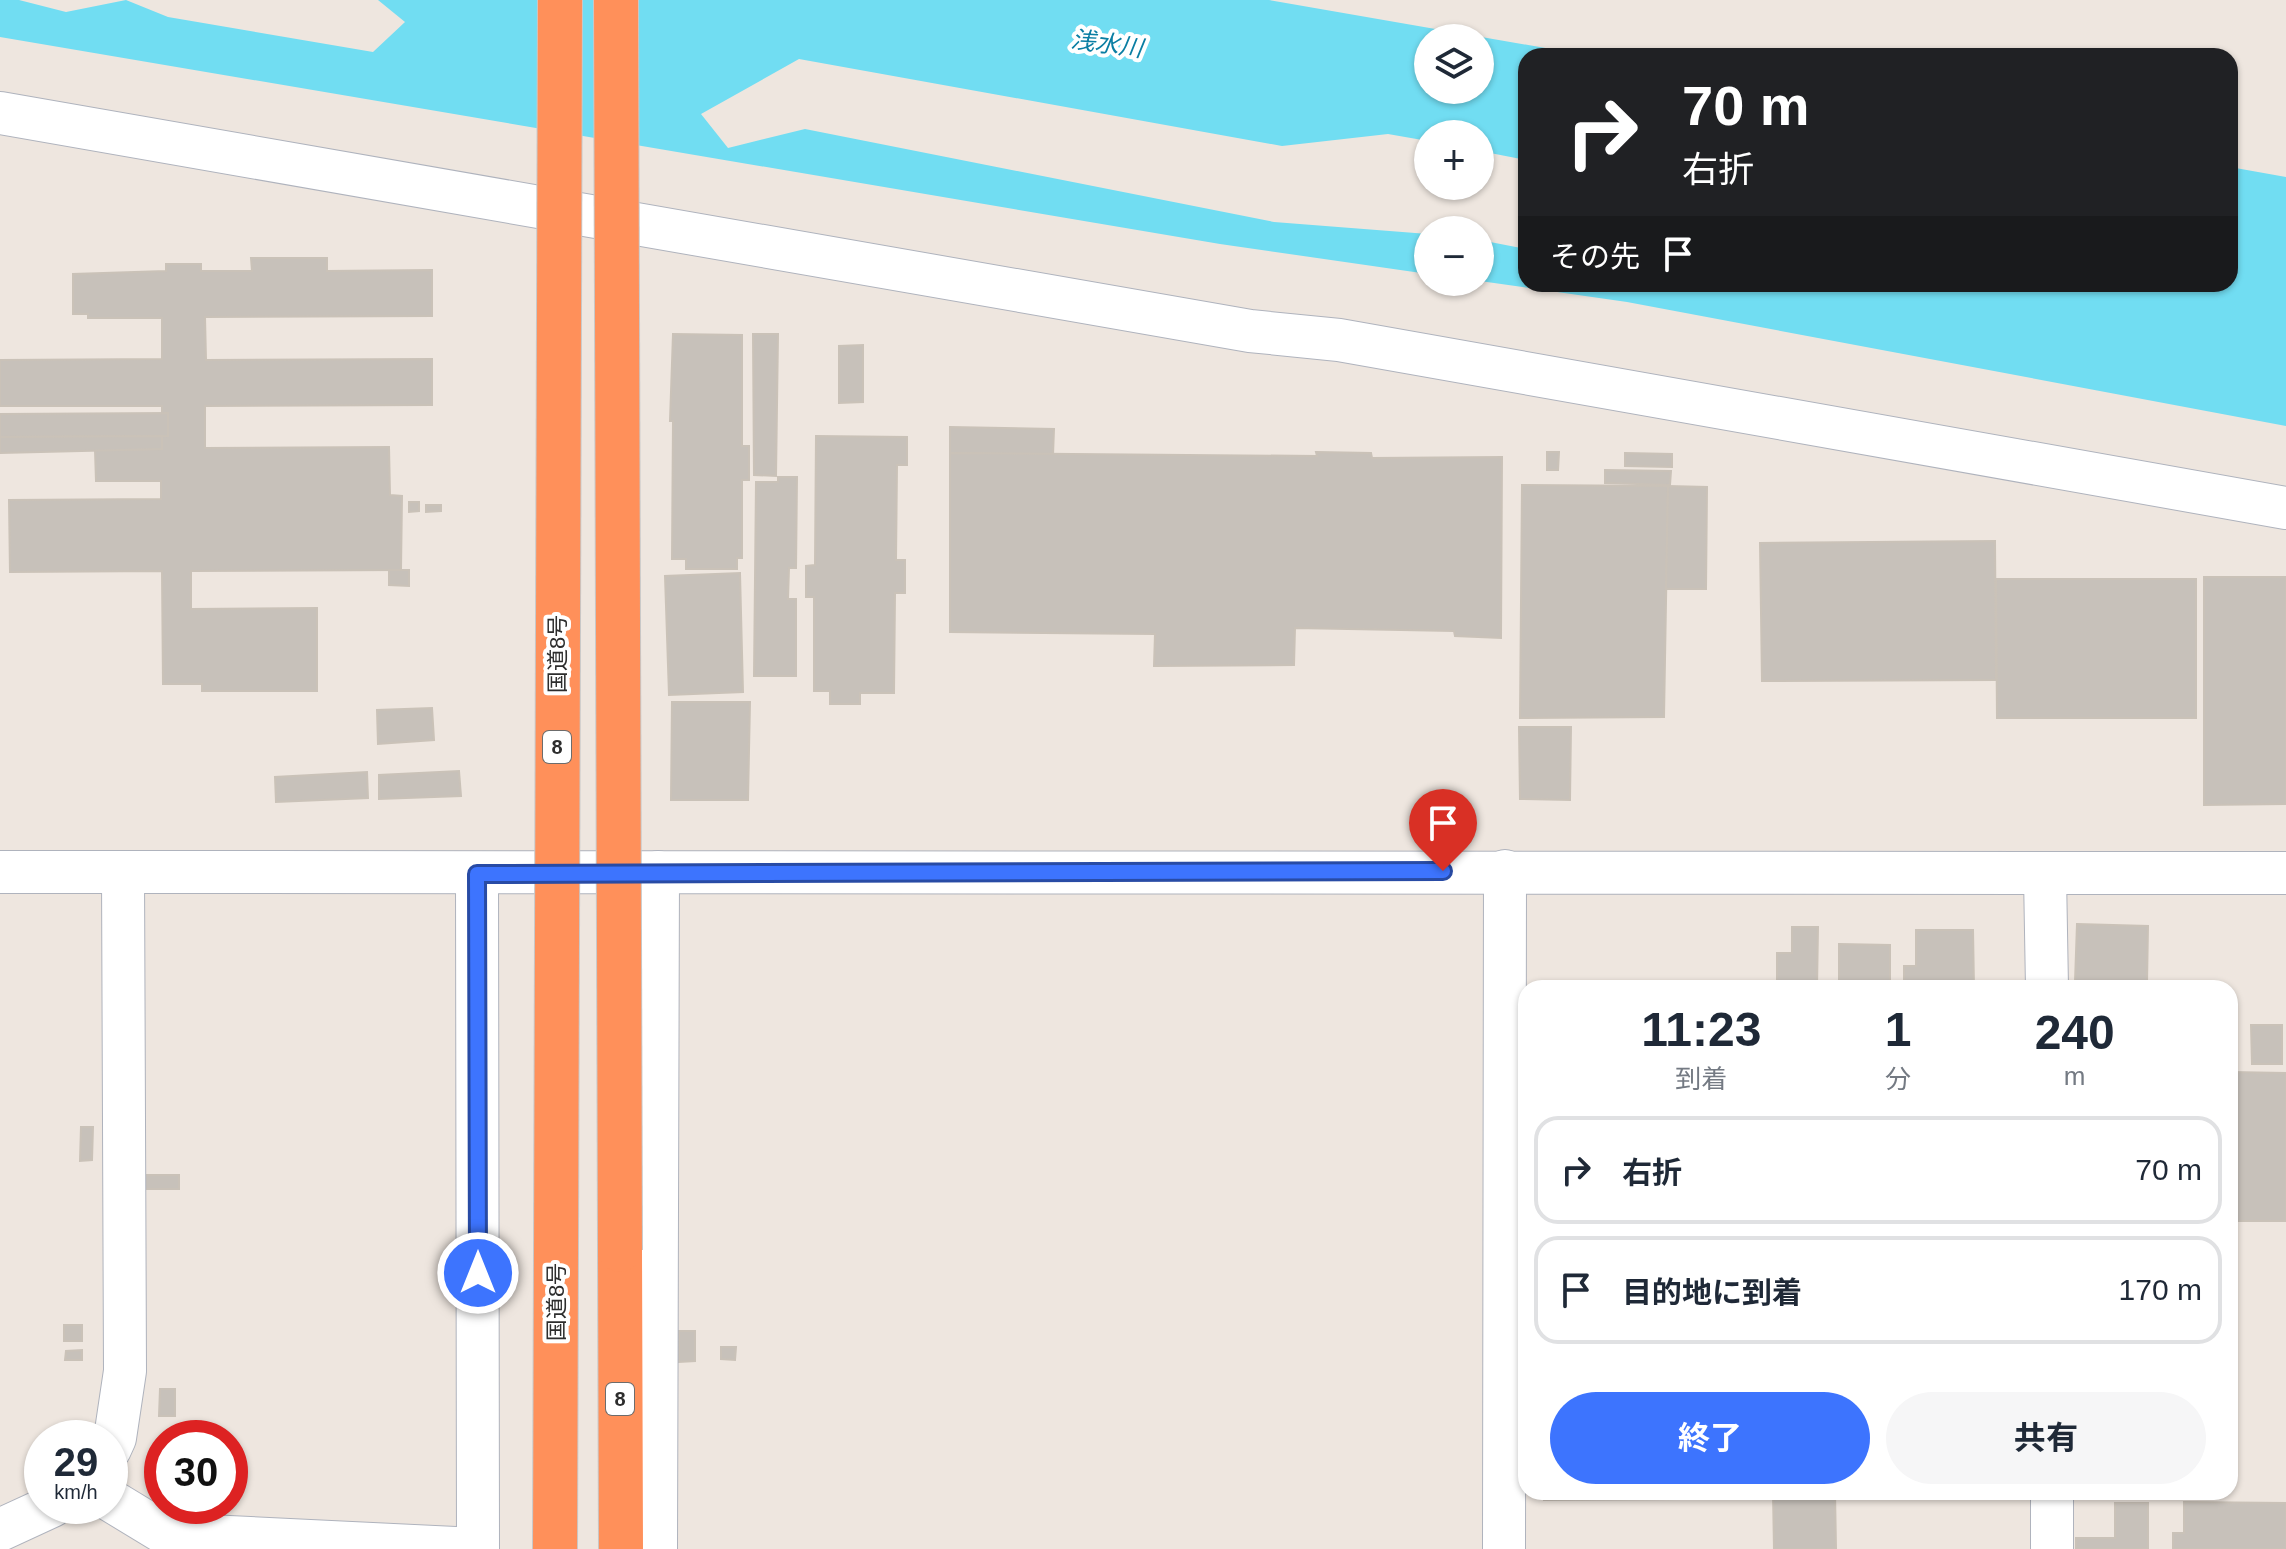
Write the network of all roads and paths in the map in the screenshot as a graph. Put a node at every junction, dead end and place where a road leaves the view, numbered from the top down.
1 (560, 0) edge
2 (616, 0) edge
3 (0, 113) edge
4 (2286, 508) edge
5 (1505, 871) junction
6 (0, 872) edge
7 (123, 872) junction
8 (658, 872) junction
9 (2286, 873) edge
10 (477, 874) junction
11 (2045, 875) junction
12 (2047, 980) edge
13 (118, 1420) edge
14 (2052, 1500) edge
15 (128, 1511) edge
16 (24, 1519) edge
17 (0, 1530) edge
18 (477, 1549) edge
19 (555, 1549) edge
20 (621, 1549) edge
21 (656, 1549) edge
22 (1504, 1549) edge
23 (2052, 1549) edge

1 - 19 highway, 国道8号 / 8, bridge
2 - 20 highway, 8, bridge
3 - 4 street
5 - 8 street
5 - 11 street
5 - 22 street
6 - 7 street
7 - 10 street
7 - 13 street
8 - 10 street
8 - 21 street
9 - 11 street
10 - 18 street
11 - 12 street
14 - 23 street
15 - 18 street
16 - 17 street

